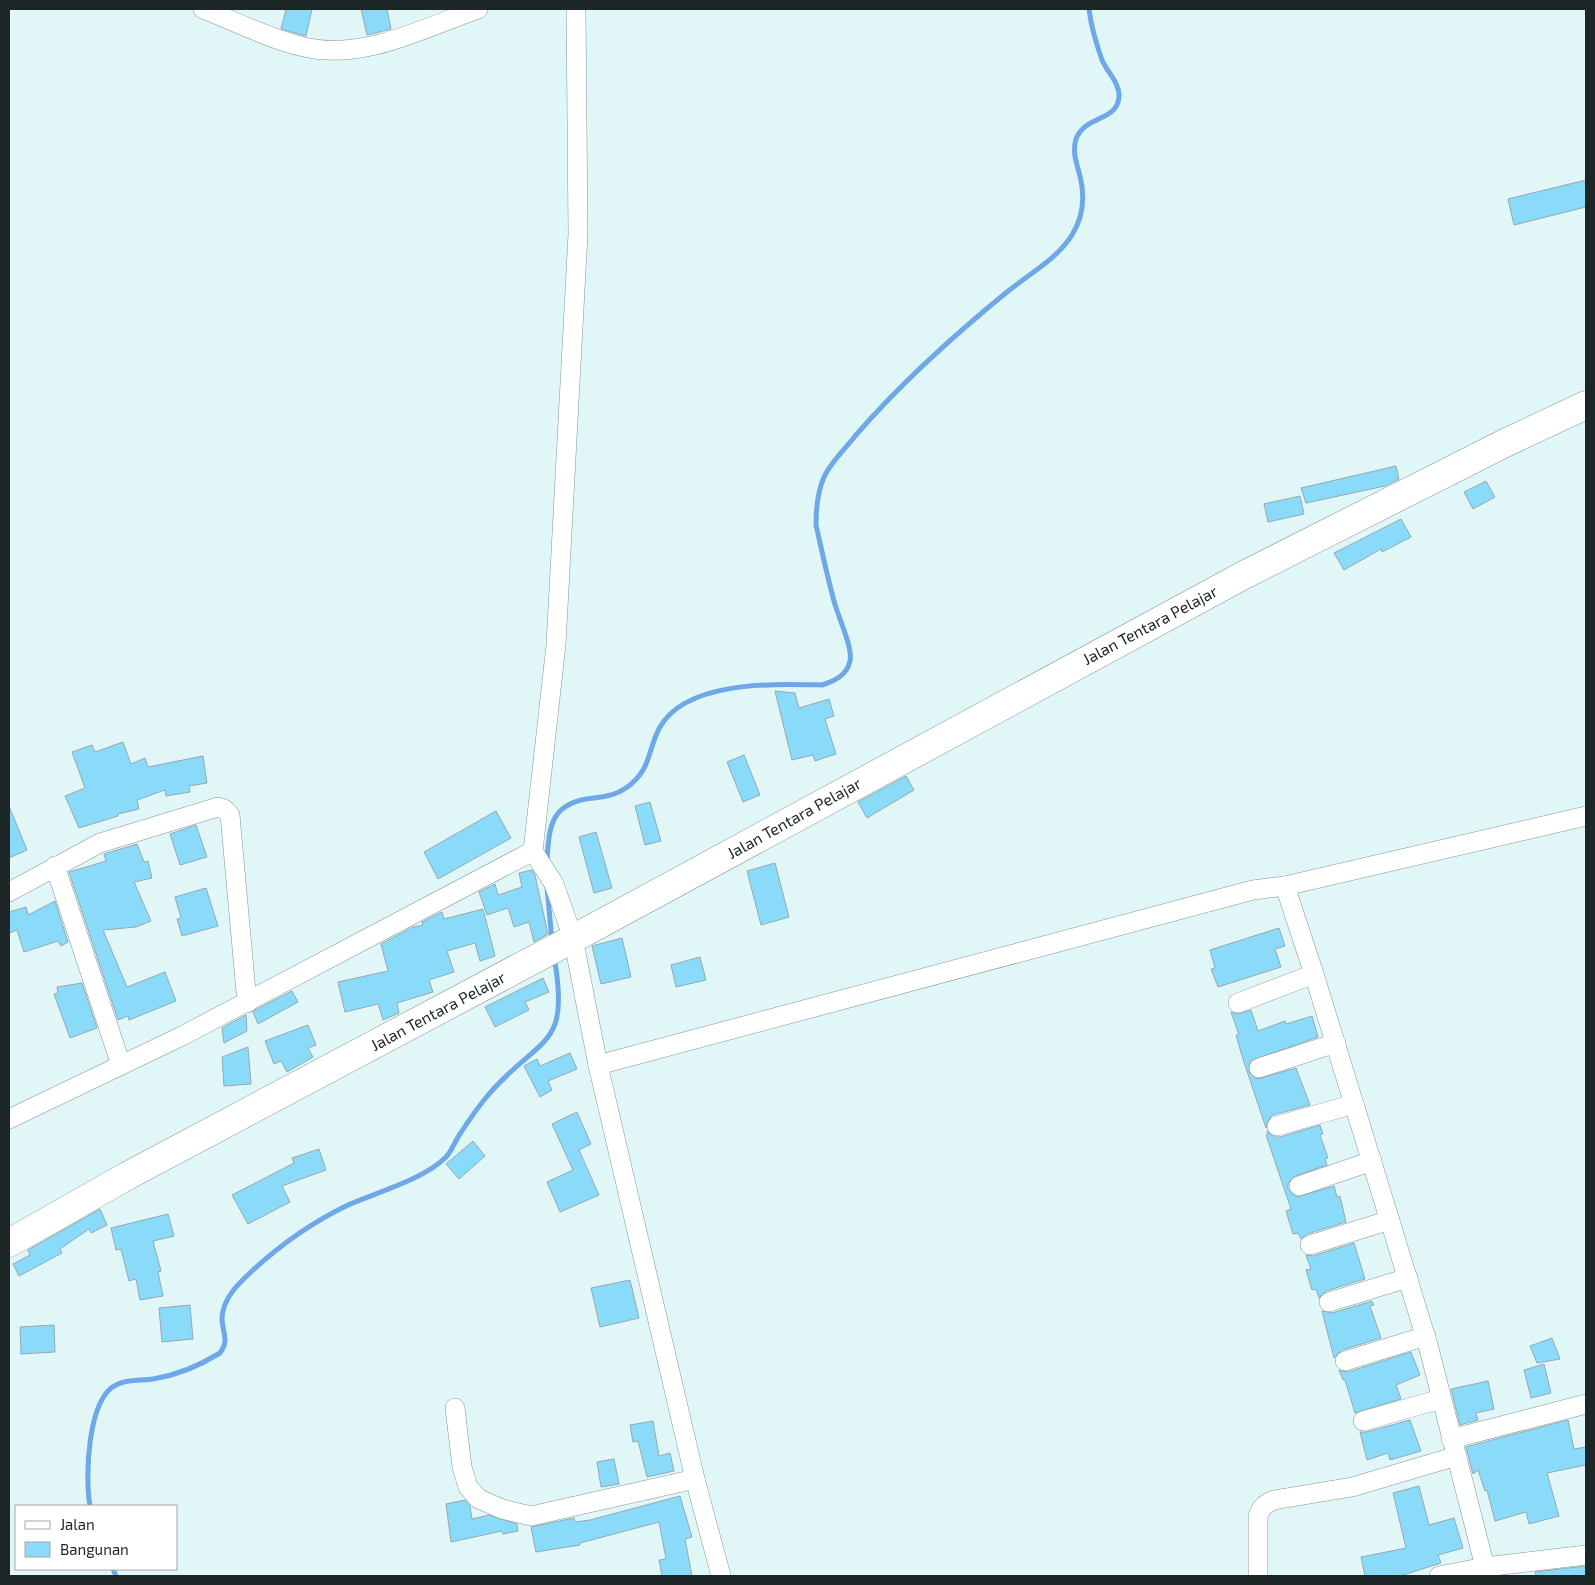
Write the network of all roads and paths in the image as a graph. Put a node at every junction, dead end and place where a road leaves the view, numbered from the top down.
1 (203, 9) edge
2 (478, 9) edge
3 (576, 9) edge
4 (1586, 405) edge
5 (1586, 816) edge
6 (537, 856) junction
7 (55, 866) junction
8 (1285, 886) junction
9 (9, 892) edge
10 (569, 941) junction
11 (1314, 974) junction
12 (247, 1003) junction
13 (1238, 1003) dead end
14 (1336, 1043) junction
15 (121, 1065) junction
16 (598, 1065) junction
17 (1259, 1068) dead end
18 (1354, 1104) junction
19 (9, 1119) edge
20 (1278, 1126) dead end
21 (1372, 1161) junction
22 (1299, 1186) dead end
23 (1390, 1220) junction
24 (9, 1243) edge
25 (1310, 1245) dead end
26 (1408, 1278) junction
27 (1329, 1302) dead end
28 (1426, 1336) junction
29 (1345, 1361) dead end
30 (1441, 1399) junction
31 (1586, 1404) edge
32 (455, 1408) dead end
33 (1363, 1420) dead end
34 (1454, 1448) junction
35 (695, 1479) junction
36 (1586, 1555) edge
37 (1485, 1567) junction
38 (721, 1576) edge
39 (1258, 1576) edge
40 (1439, 1576) edge

1 - 2 street
3 - 6 street
4 - 10 highway, Jalan Tentara Pelajar
5 - 8 street
6 - 10 street
6 - 12 street
7 - 9 street
7 - 12 street
7 - 15 street
8 - 11 street
8 - 16 street
10 - 16 street
10 - 24 highway, Jalan Tentara Pelajar
11 - 13 street
11 - 14 street
12 - 15 street
14 - 17 street
14 - 18 street
15 - 19 street
16 - 35 street
18 - 20 street
18 - 21 street
21 - 22 street
21 - 23 street
23 - 25 street
23 - 26 street
26 - 27 street
26 - 28 street
28 - 29 street
28 - 30 street
30 - 33 street
30 - 34 street
31 - 34 street
32 - 35 street
34 - 37 street
34 - 39 street
35 - 38 street
36 - 37 street
37 - 40 street

